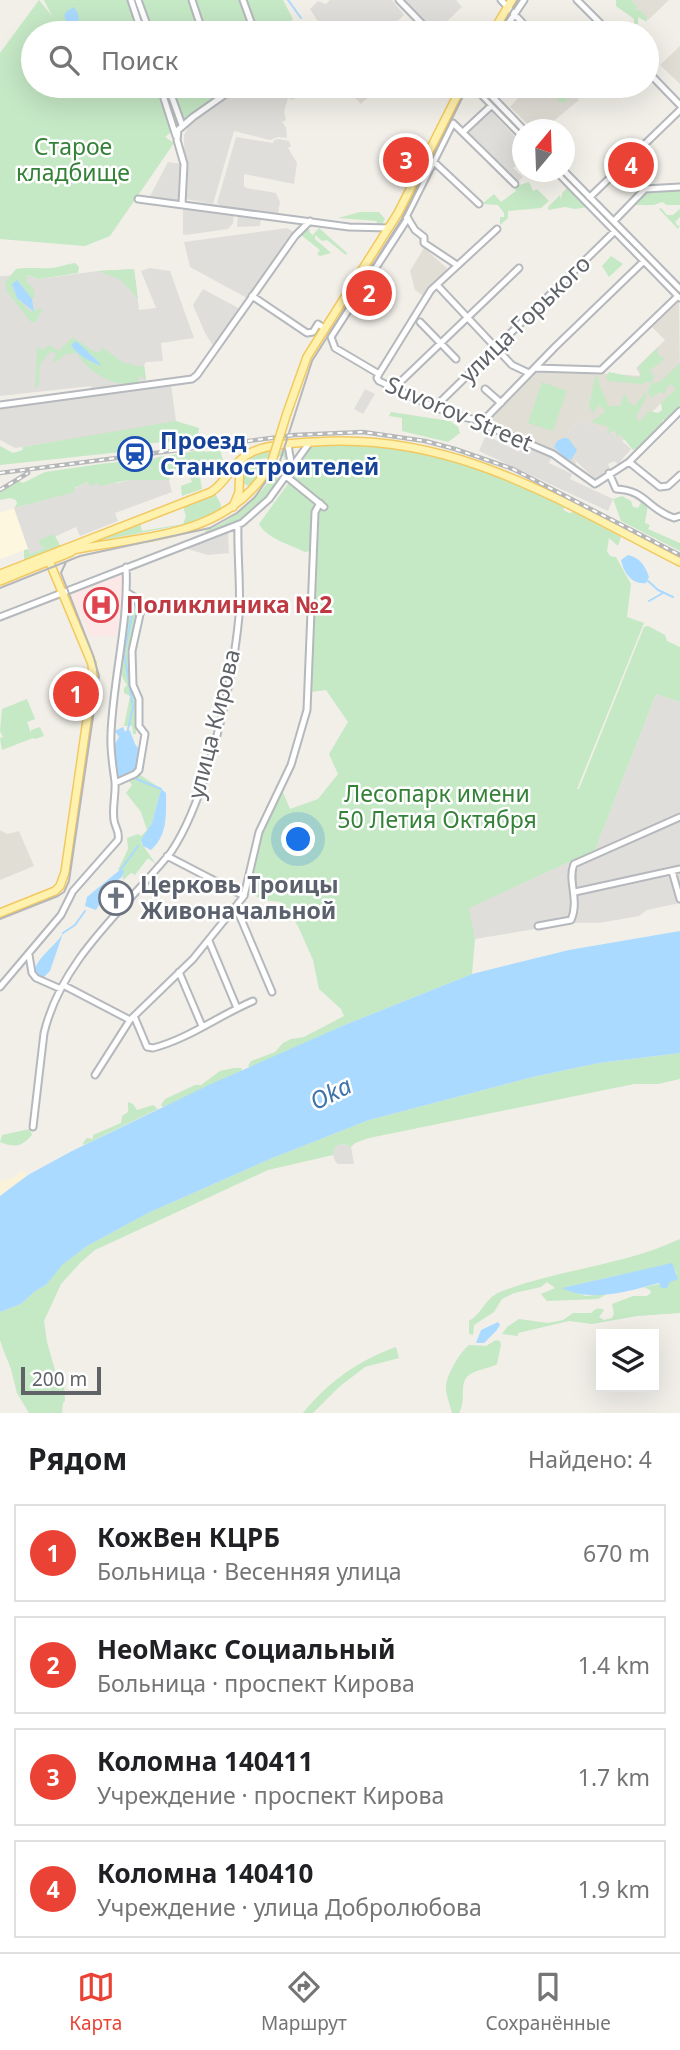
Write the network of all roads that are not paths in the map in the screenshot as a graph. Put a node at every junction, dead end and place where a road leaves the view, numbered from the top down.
1 (131, 0) edge
2 (138, 0) edge
3 (192, 0) edge
4 (243, 0) edge
5 (398, 0) edge
6 (501, 0) edge
7 (524, 0) edge
8 (577, 0) edge
9 (510, 3) edge
10 (515, 15) junction
11 (138, 21) edge
12 (146, 21) edge
13 (199, 21) edge
14 (251, 21) edge
15 (419, 21) edge
16 (499, 21) edge
17 (511, 21) edge
18 (521, 21) edge
19 (598, 21) edge
20 (659, 84) edge
21 (164, 98) edge
22 (172, 98) edge
23 (220, 98) edge
24 (456, 98) edge
25 (485, 98) edge
26 (493, 98) edge
27 (492, 105) junction
28 (680, 108) edge
29 (514, 119) edge
30 (181, 125) junction
31 (512, 125) edge
32 (463, 132) junction
33 (177, 140) junction
34 (433, 161) junction
35 (568, 182) edge
36 (574, 182) edge
37 (515, 184) dead end
38 (680, 187) edge
39 (138, 199) dead end
40 (588, 199) junction
41 (182, 204) junction
42 (479, 204) dead end
43 (398, 213) junction
44 (407, 218) junction
45 (310, 221) junction
46 (614, 221) junction
47 (389, 228) junction
48 (497, 229) dead end
49 (615, 231) junction
50 (644, 261) junction
51 (457, 265) junction
52 (519, 268) dead end
53 (437, 285) junction
54 (679, 294) edge
55 (253, 296) junction
56 (467, 318) junction
57 (420, 322) dead end
58 (324, 328) junction
59 (440, 342) junction
60 (495, 347) junction
61 (456, 359) dead end
62 (535, 368) junction
63 (529, 373) junction
64 (379, 374) junction
65 (394, 388) junction
66 (485, 389) dead end
67 (501, 403) junction
68 (0, 405) edge
69 (435, 407) junction
70 (680, 411) edge
71 (484, 423) junction
72 (310, 442) junction
73 (288, 444) junction
74 (241, 459) junction
75 (629, 462) junction
76 (292, 468) junction
77 (609, 473) junction
78 (680, 475) edge
79 (286, 476) junction
80 (239, 482) junction
81 (254, 490) junction
82 (233, 508) junction
83 (680, 516) edge
84 (238, 525) junction
85 (49, 559) junction
86 (680, 562) edge
87 (126, 567) junction
88 (0, 574) edge
89 (0, 581) edge
90 (63, 592) junction
91 (128, 593) junction
92 (0, 617) edge
93 (115, 783) junction
94 (680, 817) edge
95 (167, 856) junction
96 (680, 869) edge
97 (672, 871) junction
98 (575, 892) junction
99 (244, 896) junction
100 (680, 899) edge
101 (236, 907) junction
102 (0, 913) edge
103 (538, 926) dead end
104 (209, 941) junction
105 (29, 955) junction
106 (179, 972) junction
107 (0, 987) edge
108 (62, 987) junction
109 (272, 992) dead end
110 (253, 1001) dead end
111 (237, 1008) junction
112 (132, 1018) junction
113 (202, 1026) junction
114 (95, 1075) dead end
115 (33, 1127) dead end

1 - 11 street
2 - 12 street
3 - 13 street
4 - 14 street
5 - 15 street
6 - 9 street
7 - 10 street
8 - 19 street
9 - 10 street
9 - 16 main road
10 - 17 street
10 - 18 street
20 - 28 street
21 - 33 street
22 - 30 street
23 - 30 street
24 - 43 main road
25 - 27 street
26 - 29 street
27 - 31 street
27 - 32 street
28 - 40 street
30 - 33 street
32 - 34 street
32 - 37 street
33 - 41 street
34 - 42 street
34 - 44 street
35 - 40 street
36 - 40 street
38 - 46 street
39 - 41 street
40 - 46 street
40 - 49 street
41 - 45 street
43 - 44 street
43 - 47 main road
44 - 51 street
44 - 64 street, Suvorov Street
45 - 47 street
45 - 55 street
46 - 54 street
47 - 58 main road
48 - 51 street
49 - 50 street
49 - 60 street, улица Горького
50 - 54 street
50 - 62 street
51 - 53 street
52 - 56 street
53 - 56 street
53 - 64 street
54 - 62 street
55 - 58 street
55 - 68 street
56 - 59 street
56 - 60 street
57 - 59 street
58 - 81 main road, bridge
59 - 61 street
59 - 65 street
60 - 63 street
60 - 69 street, улица Горького
62 - 63 street
63 - 67 street
64 - 65 street, Suvorov Street
65 - 69 street, Suvorov Street
66 - 67 street
67 - 71 street
69 - 71 street, Suvorov Street
70 - 75 street
71 - 77 street, Suvorov Street
72 - 73 main road
72 - 76 street
72 - 86 main road
73 - 74 main road
73 - 76 street
74 - 80 main road
74 - 85 main road
75 - 77 street
75 - 78 street
76 - 79 street
77 - 83 street
79 - 84 street
79 - 99 street
80 - 81 main road
80 - 82 main road
81 - 82 main road
82 - 85 main road
84 - 87 street
84 - 95 street, улица Кирова
85 - 88 main road
85 - 89 main road
85 - 90 main road
87 - 90 street
87 - 91 street
90 - 92 street
90 - 102 main road
91 - 93 street
91 - 93 street
93 - 105 street
94 - 98 street
95 - 99 street
95 - 108 street, улица Кирова
96 - 97 street
97 - 98 street
97 - 100 street
98 - 103 street
99 - 101 street
101 - 104 street
101 - 109 street
104 - 106 street
104 - 111 street
105 - 107 street
105 - 108 street
106 - 112 street
106 - 113 street
108 - 112 street
108 - 115 street, улица Кирова
110 - 111 street
111 - 113 street
112 - 113 street
112 - 114 street

